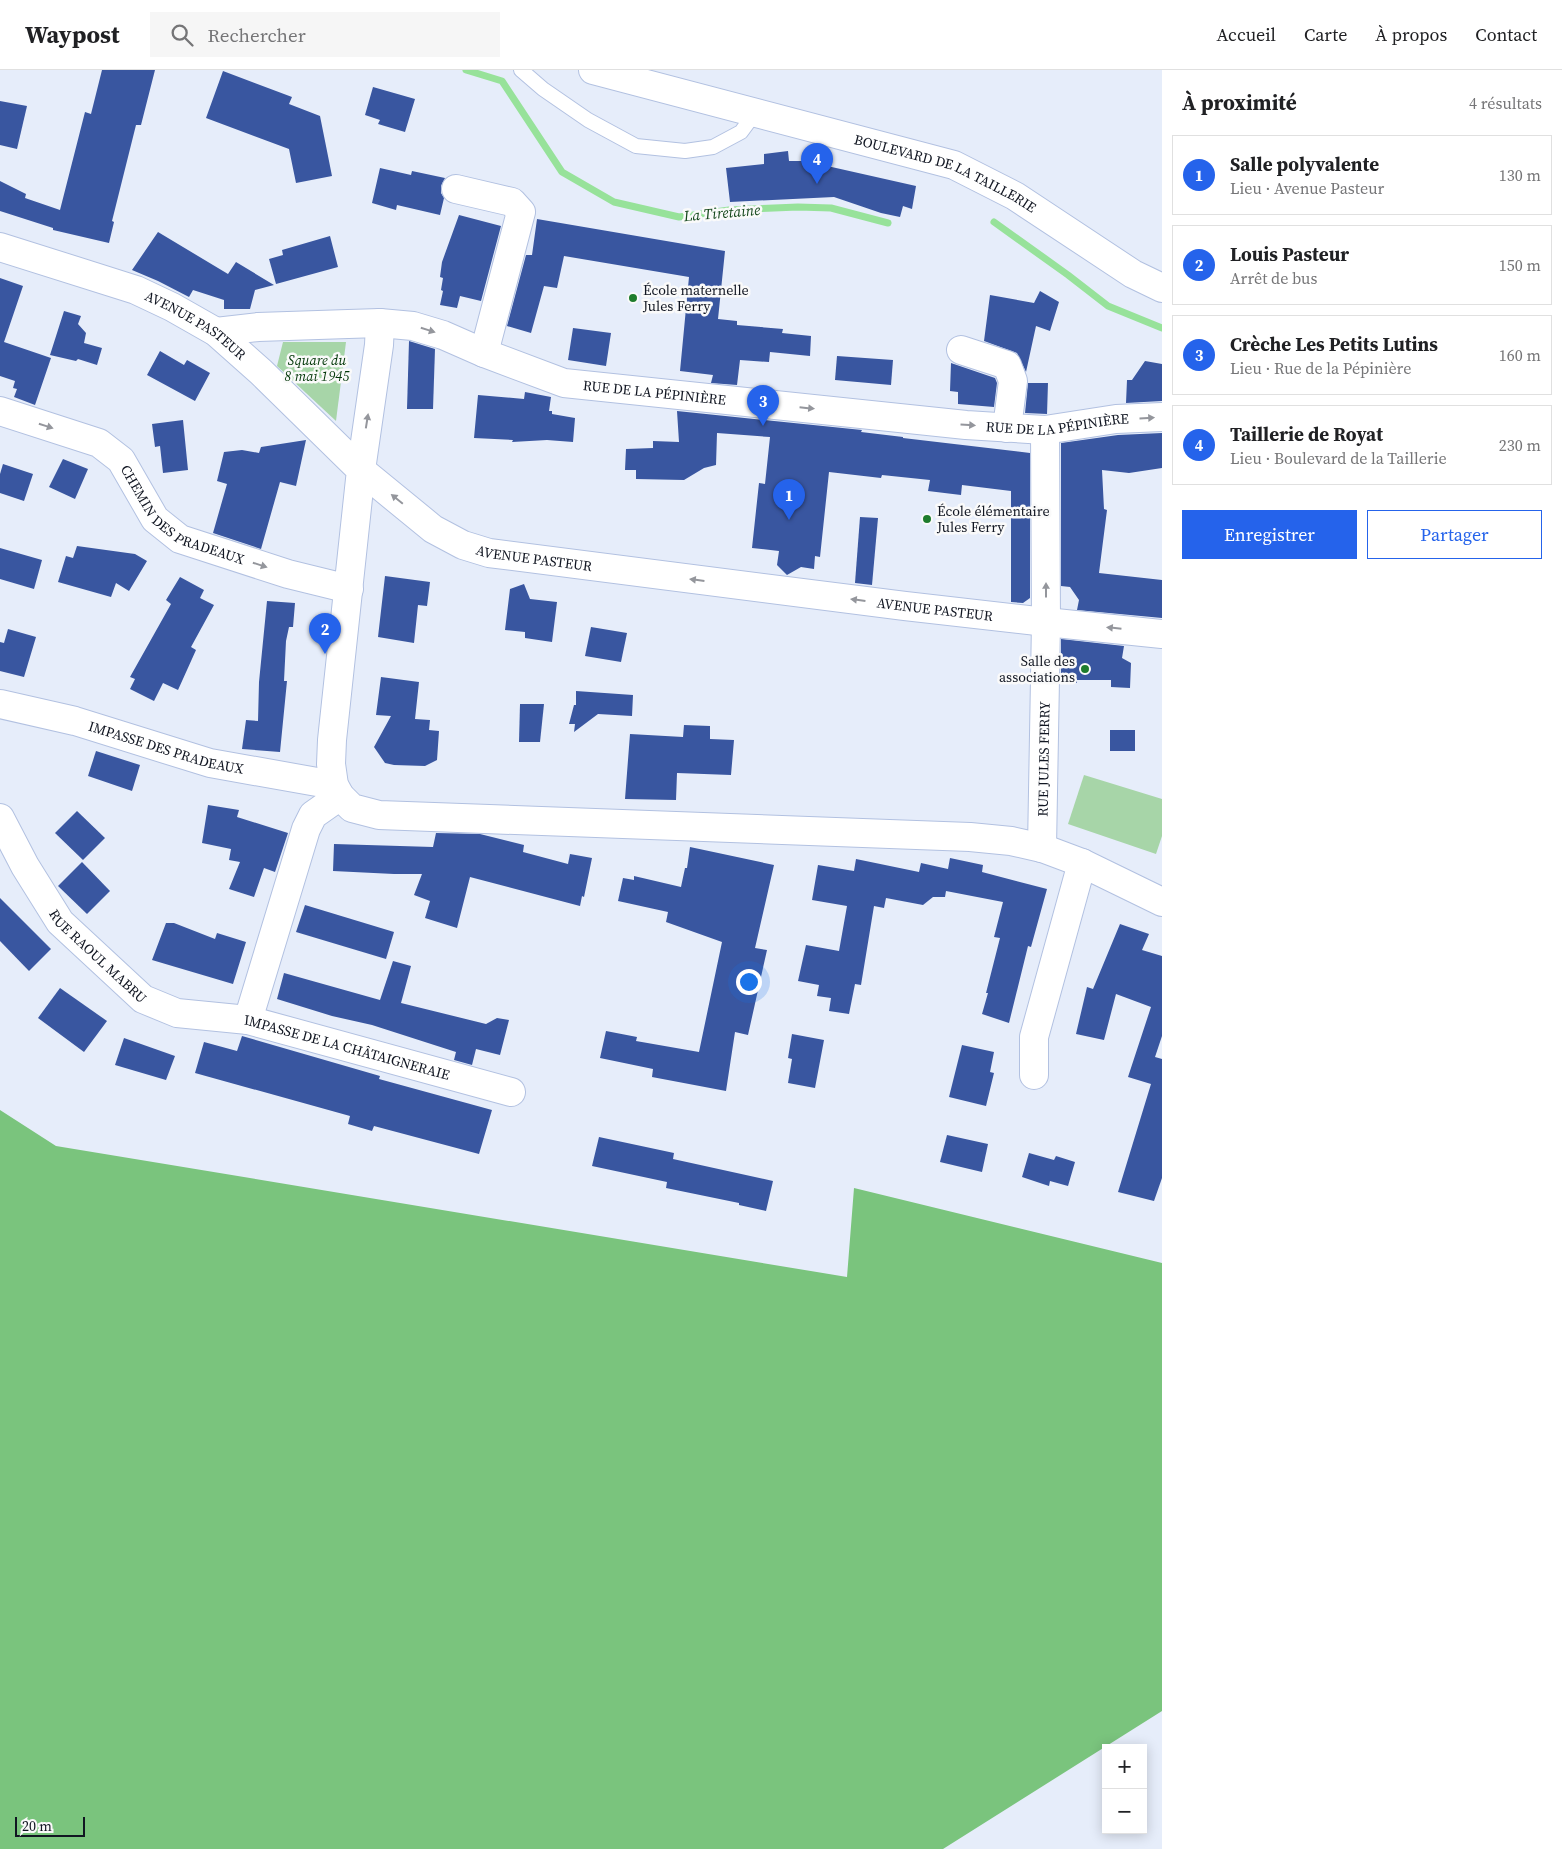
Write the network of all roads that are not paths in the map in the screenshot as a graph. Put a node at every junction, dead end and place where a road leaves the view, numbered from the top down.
1 (521, 70) edge
2 (593, 70) edge
3 (755, 113) junction
4 (456, 189) dead end
5 (0, 247) edge
6 (1162, 288) edge
7 (380, 323) junction
8 (216, 332) junction
9 (961, 350) dead end
10 (484, 353) junction
11 (0, 411) edge
12 (1162, 417) edge
13 (1007, 428) junction
14 (1045, 430) junction
15 (361, 470) junction
16 (349, 589) junction
17 (1046, 622) junction
18 (1162, 634) edge
19 (0, 704) edge
20 (337, 790) junction
21 (0, 818) edge
22 (1042, 848) junction
23 (1082, 863) junction
24 (1162, 902) edge
25 (248, 1020) junction
26 (1034, 1075) dead end
27 (511, 1092) dead end

1 - 3 lane
2 - 3 street, BOULEVARD DE LA TAILLERIE
3 - 6 street, BOULEVARD DE LA TAILLERIE
4 - 10 street
5 - 8 street, AVENUE PASTEUR
7 - 8 street, RUE DE LA PÉPINIÈRE
7 -> 10 street, RUE DE LA PÉPINIÈRE
15 -> 7 street
8 - 15 street, AVENUE PASTEUR
9 - 13 street
10 -> 13 street, RUE DE LA PÉPINIÈRE
11 -> 16 street, CHEMIN DES PRADEAUX
14 -> 12 street, RUE DE LA PÉPINIÈRE
13 - 14 street, RUE DE LA PÉPINIÈRE
17 -> 14 street, RUE JULES FERRY
15 - 16 street
17 -> 15 street, AVENUE PASTEUR
16 - 20 street
18 -> 17 street, AVENUE PASTEUR
17 - 22 street, RUE JULES FERRY
19 - 20 street, IMPASSE DES PRADEAUX
20 - 22 street
20 - 25 street, IMPASSE DE LA CHÂTAIGNERAIE
21 - 25 street, RUE RAOUL MABRU
22 - 23 street
23 - 24 street
23 - 26 street
25 - 27 street, IMPASSE DE LA CHÂTAIGNERAIE

